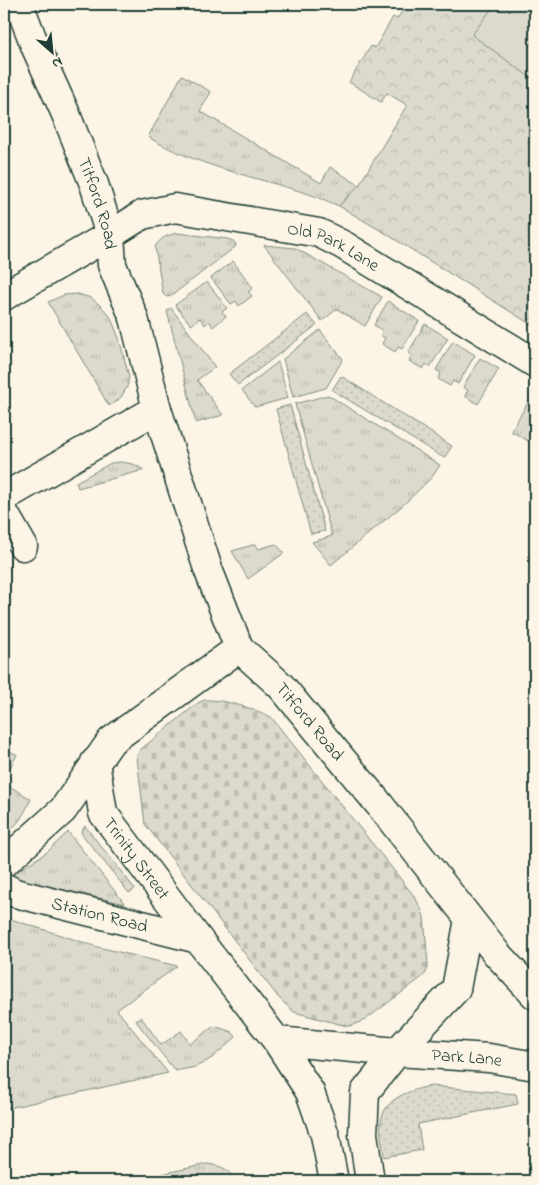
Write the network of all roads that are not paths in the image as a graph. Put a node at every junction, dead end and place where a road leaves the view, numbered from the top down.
1 (19, 4) edge
2 (110, 235) junction
3 (4, 296) edge
4 (535, 363) edge
5 (157, 409) junction
6 (4, 497) edge
7 (4, 513) edge
8 (23, 546) dead end
9 (239, 648) junction
10 (96, 762) junction
11 (4, 862) edge
12 (4, 888) edge
13 (469, 919) junction
14 (198, 939) junction
15 (535, 995) edge
16 (277, 1041) junction
17 (397, 1052) junction
18 (535, 1066) edge
19 (334, 1181) edge
20 (370, 1181) edge

1 - 2 main road, Titford Road
2 - 3 main road, Old Park Lane
2 - 4 main road, Old Park Lane
2 - 5 main road, Titford Road
5 - 6 main road
5 - 9 main road, Titford Road
7 - 8 main road
9 - 10 main road
9 - 13 main road, Titford Road
10 - 11 main road
10 - 14 main road, Trinity Street
12 - 14 main road, Station Road
13 - 15 main road, Titford Road
13 - 17 main road
14 - 16 main road, Trinity Street
16 - 17 main road
16 - 19 main road, Trinity Street
17 - 18 main road, Park Lane
17 - 20 main road

